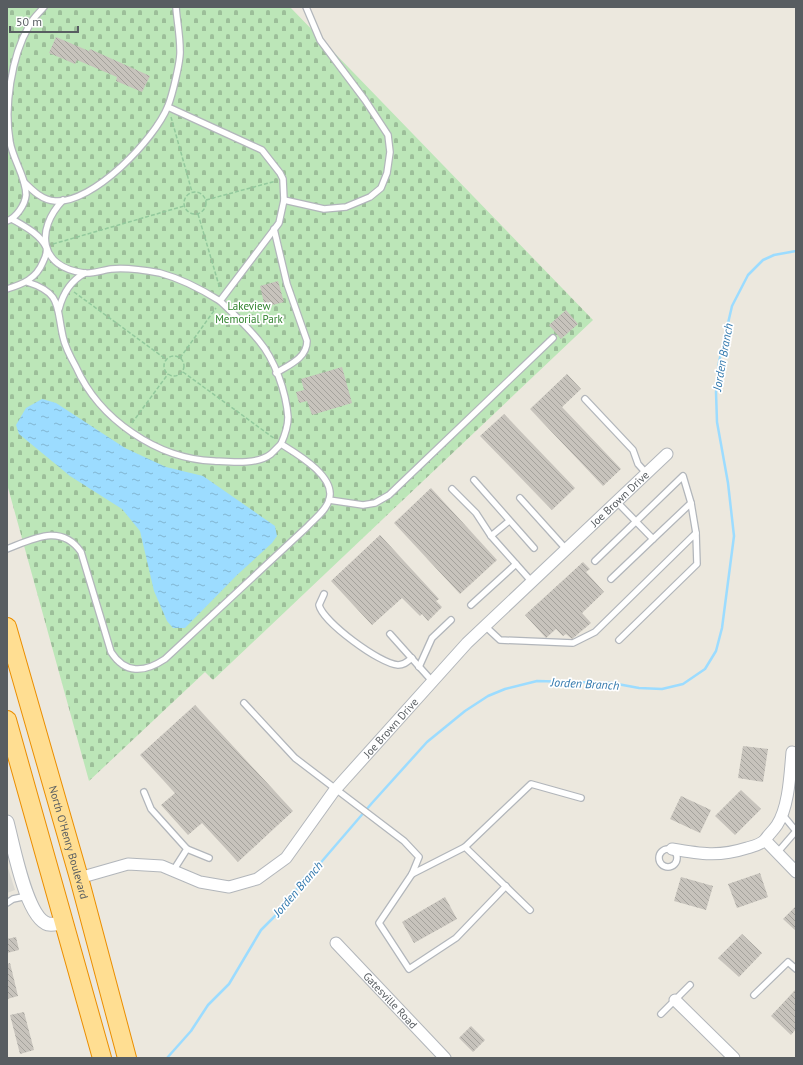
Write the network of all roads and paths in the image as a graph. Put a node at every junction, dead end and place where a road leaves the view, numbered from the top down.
1 (44, 7) edge
2 (176, 7) edge
3 (306, 7) edge
4 (168, 106) junction
5 (283, 180) junction
6 (24, 182) junction
7 (192, 192) junction
8 (63, 200) junction
9 (206, 200) junction
10 (284, 200) junction
11 (184, 206) junction
12 (198, 214) junction
13 (10, 220) edge
14 (274, 229) junction
15 (46, 248) junction
16 (85, 273) junction
17 (27, 282) junction
18 (67, 288) junction
19 (7, 289) edge
20 (220, 301) junction
21 (59, 309) junction
22 (553, 338) dead end
23 (180, 358) junction
24 (167, 360) junction
25 (183, 372) junction
26 (276, 373) junction
27 (168, 374) junction
28 (585, 399) dead end
29 (128, 429) junction
30 (281, 444) junction
31 (667, 454) dead end
32 (647, 474) junction
33 (474, 480) dead end
34 (452, 489) dead end
35 (520, 498) dead end
36 (330, 500) junction
37 (618, 502) junction
38 (692, 503) junction
39 (509, 520) junction
40 (636, 521) junction
41 (696, 533) junction
42 (491, 536) junction
43 (653, 539) junction
44 (534, 548) dead end
45 (7, 549) edge
46 (567, 550) junction
47 (595, 561) dead end
48 (516, 564) junction
49 (611, 579) dead end
50 (532, 582) junction
51 (324, 594) dead end
52 (471, 605) dead end
53 (451, 620) dead end
54 (485, 626) junction
55 (7, 627) edge
56 (390, 634) dead end
57 (619, 640) dead end
58 (412, 658) junction
59 (419, 666) junction
60 (432, 681) junction
61 (244, 703) dead end
62 (7, 720) edge
63 (792, 752) dead end
64 (337, 788) junction
65 (144, 792) dead end
66 (581, 798) dead end
67 (781, 813) junction
68 (7, 822) edge
69 (796, 831) edge
70 (764, 840) junction
71 (465, 847) junction
72 (187, 849) junction
73 (672, 849) dead end
74 (777, 853) junction
75 (11, 854) edge
76 (210, 858) dead end
77 (174, 871) junction
78 (796, 872) edge
79 (412, 874) junction
80 (79, 878) junction
81 (506, 886) junction
82 (27, 896) junction
83 (7, 903) edge
84 (530, 910) dead end
85 (64, 923) junction
86 (336, 944) dead end
87 (796, 969) edge
88 (690, 985) dead end
89 (754, 995) dead end
90 (675, 1000) junction
91 (661, 1014) dead end
92 (102, 1058) edge
93 (120, 1058) edge
94 (127, 1058) edge
95 (445, 1058) edge
96 (734, 1058) edge

1 - 6 lane
2 - 4 lane
3 - 10 lane
4 - 5 lane
4 - 7 path
4 - 8 lane
5 - 9 path
5 - 10 lane
6 - 8 lane
6 - 13 lane
7 - 9 path
7 - 11 path
8 - 15 lane
9 - 12 path
10 - 14 lane
11 - 12 path
11 - 15 path
12 - 20 path
13 - 15 lane
14 - 20 lane
14 - 26 lane
15 - 16 lane
15 - 17 lane
16 - 18 lane
16 - 20 lane
17 - 19 lane
17 - 21 lane
18 - 21 lane
18 - 24 path
20 - 23 path
20 - 26 lane
21 - 29 lane
22 - 36 lane
23 - 24 path
23 - 25 path
24 - 27 path
25 - 27 path
25 - 30 path
26 - 30 lane
27 - 29 path
28 - 32 lane
29 - 30 lane
30 - 36 lane
31 - 32 street, Joe Brown Drive
32 - 37 street, Joe Brown Drive
33 - 39 lane
34 - 42 lane
35 - 46 lane
36 - 45 lane
37 - 40 lane
37 - 46 street, Joe Brown Drive
38 - 40 lane
38 - 41 lane
38 - 43 lane
39 - 42 lane
39 - 44 lane
40 - 43 lane
40 - 47 lane
41 - 54 lane
41 - 57 lane
42 - 48 lane
43 - 49 lane
46 - 50 street, Joe Brown Drive
48 - 50 lane
48 - 52 lane
50 - 54 street, Joe Brown Drive
51 - 58 lane
53 - 59 lane
54 - 60 street, Joe Brown Drive
55 - 80 highway, North O'Henry Boulevard
56 - 58 lane
58 - 59 lane
59 - 60 lane
60 - 64 street, Joe Brown Drive
61 - 64 lane
62 - 85 highway
63 - 67 street
64 - 77 street, Joe Brown Drive
64 - 79 lane
65 - 72 lane
66 - 71 lane
67 - 69 lane
67 - 70 street
68 - 75 street
69 - 74 lane
70 - 73 street
70 - 74 street
71 - 79 lane
71 - 81 lane
72 - 76 lane
72 - 77 lane
74 - 78 street
75 - 82 street
77 - 80 street, Joe Brown Drive
79 - 81 lane
80 - 94 highway, North O'Henry Boulevard
81 - 84 lane
82 - 83 lane
82 - 85 street
85 - 92 highway
85 - 93 highway
86 - 95 street, Gatesville Road
87 - 89 lane
88 - 90 lane
90 - 91 lane
90 - 96 street

